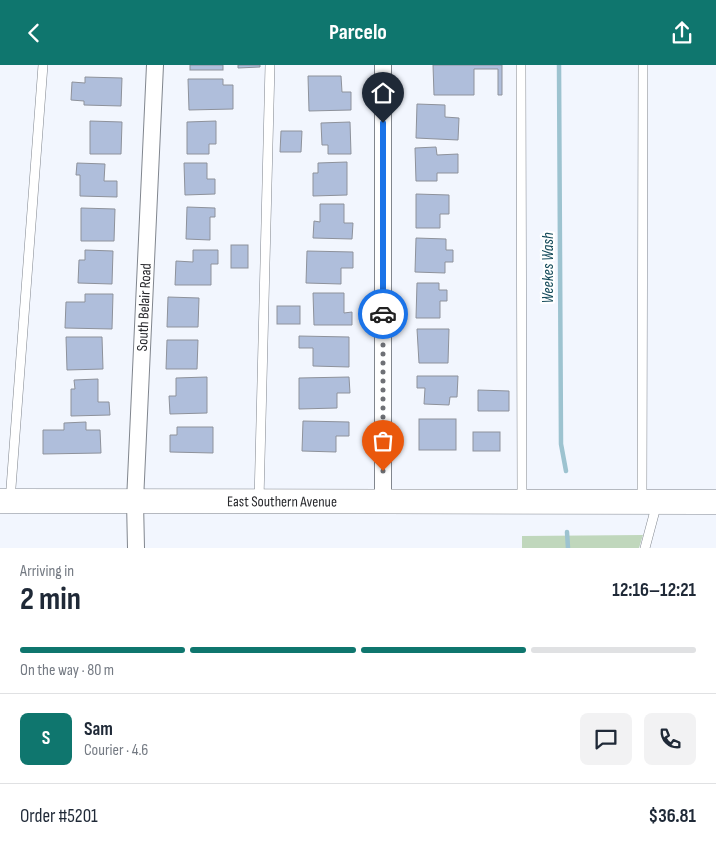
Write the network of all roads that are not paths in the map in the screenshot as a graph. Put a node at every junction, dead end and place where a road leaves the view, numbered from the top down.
1 (43, 65) edge
2 (155, 65) edge
3 (270, 65) edge
4 (383, 65) edge
5 (521, 65) edge
6 (643, 65) edge
7 (5, 501) edge
8 (135, 501) junction
9 (259, 501) junction
10 (383, 501) junction
11 (649, 502) junction
12 (716, 502) edge
13 (522, 503) junction
14 (136, 548) edge
15 (645, 548) edge

1 - 7 lane
2 - 8 street, South Belair Road
3 - 9 lane
4 - 10 street
5 - 13 lane
6 - 11 lane
7 - 8 main road, East Southern Avenue
8 - 9 main road, East Southern Avenue
8 - 14 street, South Belair Road
9 - 10 main road, East Southern Avenue
10 - 13 main road, East Southern Avenue
11 - 12 main road, East Southern Avenue
11 - 13 main road, East Southern Avenue
11 - 15 lane

